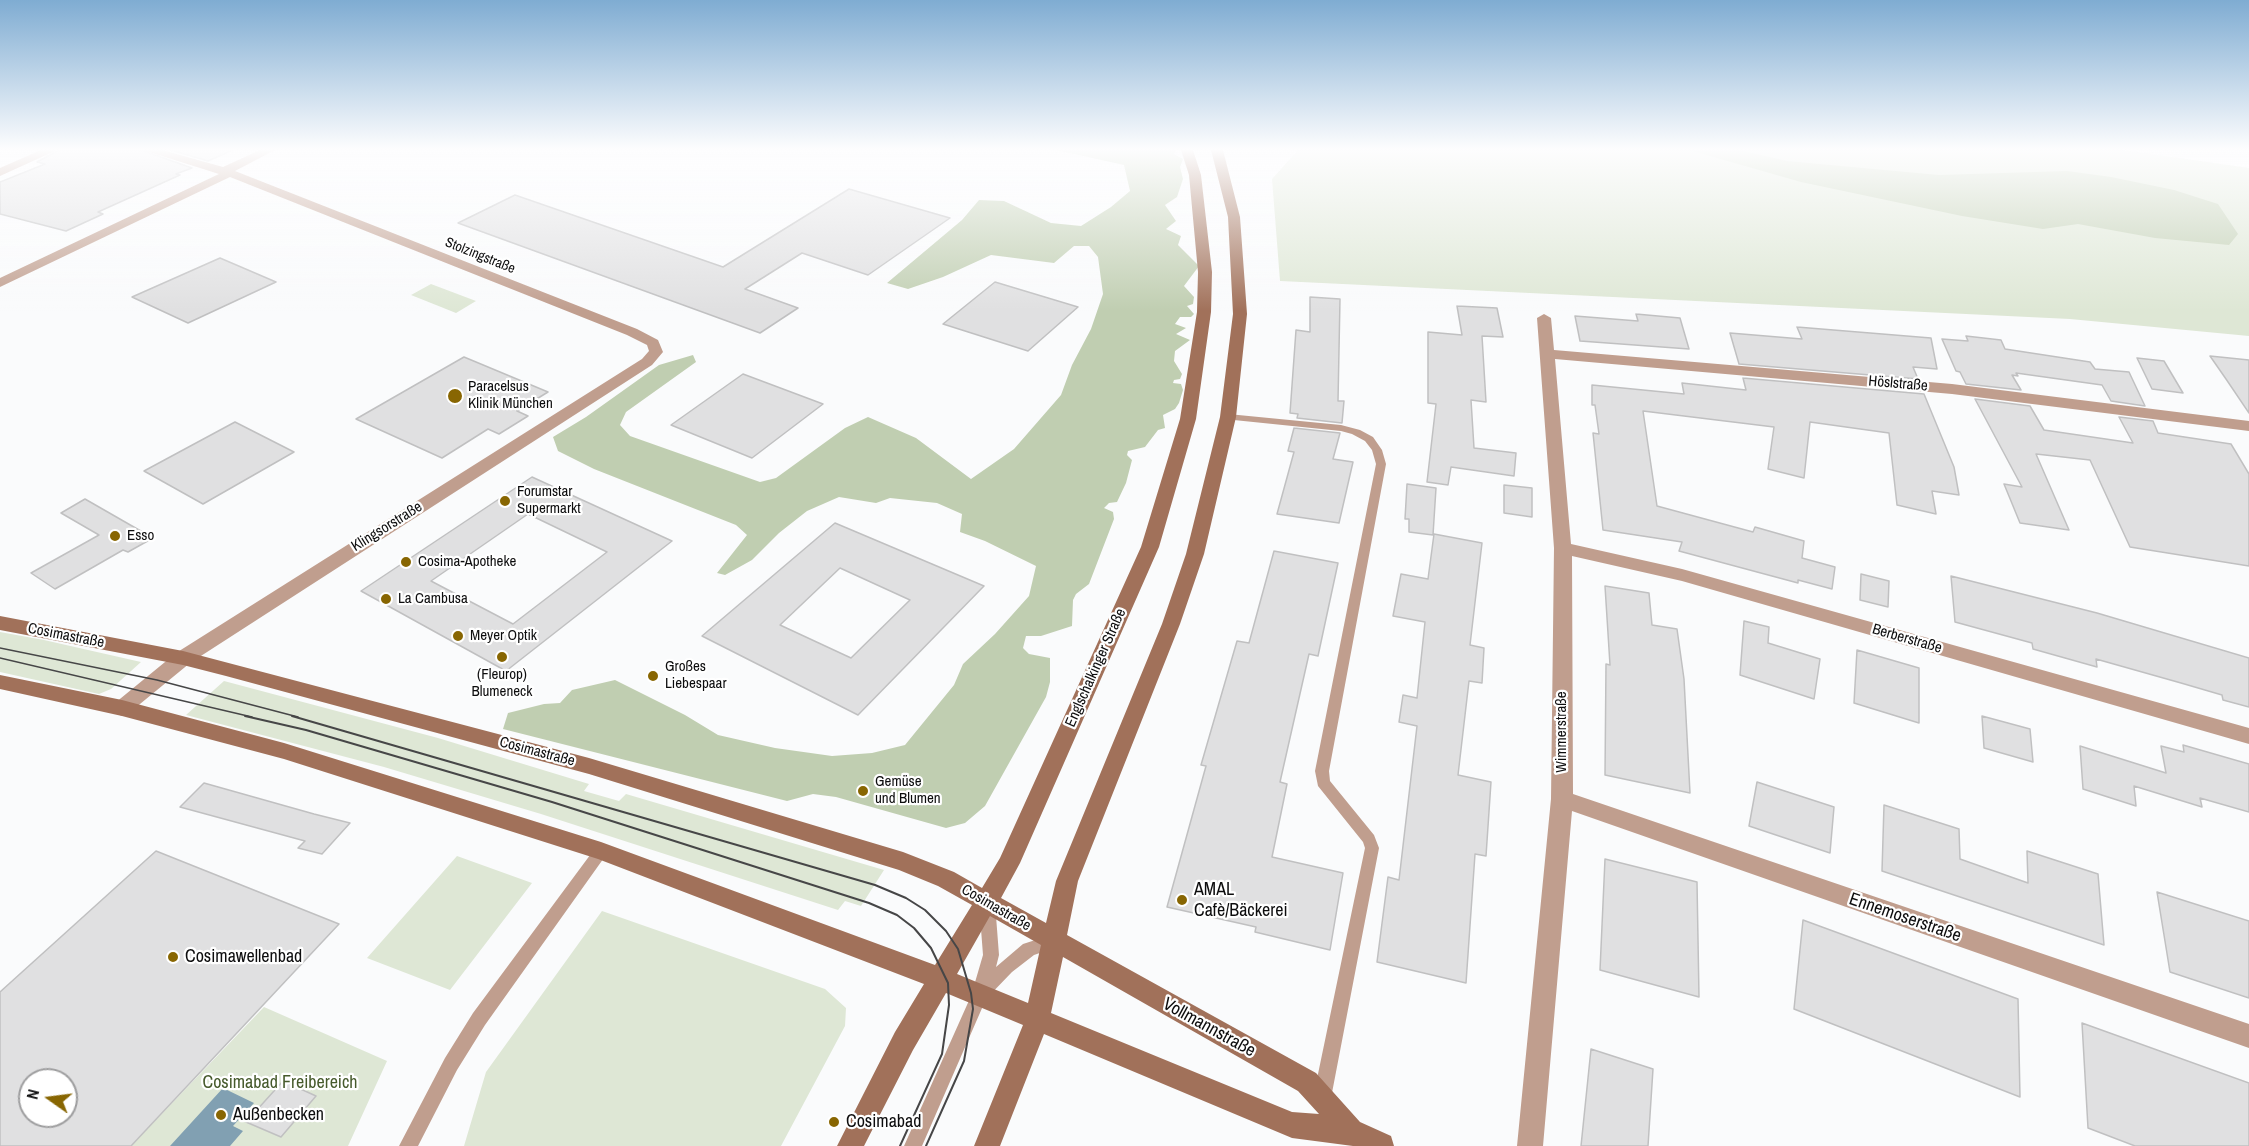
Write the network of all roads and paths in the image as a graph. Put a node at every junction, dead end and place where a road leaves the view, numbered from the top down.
1 (163, 203) edge
2 (307, 203) edge
3 (1200, 203) edge
4 (1230, 203) edge
5 (0, 283) edge
6 (1544, 318) dead end
7 (656, 352) joint
8 (1547, 354) junction
9 (1228, 417) junction
10 (2249, 426) edge
11 (1563, 549) junction
12 (0, 623) edge
13 (183, 658) junction
14 (0, 682) edge
15 (122, 708) junction
16 (2249, 736) edge
17 (1562, 799) junction
18 (601, 851) junction
19 (987, 902) junction
20 (1054, 941) junction
21 (940, 979) junction
22 (979, 996) junction
23 (1037, 1020) junction
24 (2249, 1036) edge
25 (1322, 1098) junction
26 (1351, 1131) junction
27 (408, 1146) edge
28 (850, 1146) edge
29 (913, 1146) edge
30 (987, 1146) edge
31 (1381, 1146) edge
32 (1530, 1146) edge

1 - 5 street
2 - 7 street, Stolzingstraße
3 - 19 main road, Englschalkinger Straße
4 - 9 main road
6 - 8 street, Wimmerstraße
7 - 13 street, Klingsorstraße
8 - 10 street, Höslstraße
8 - 11 street, Wimmerstraße
9 - 20 main road
9 - 25 lane
11 - 16 street, Berberstraße
11 - 17 street, Wimmerstraße
12 - 13 main road, Cosimastraße
13 - 15 street, Klingsorstraße
13 - 19 main road, Cosimastraße
14 - 15 main road
15 - 18 main road
17 - 24 street, Ennemoserstraße
17 - 32 street, Wimmerstraße
18 - 21 main road
18 - 27 lane
19 - 20 main road, Cosimastraße
19 - 21 main road, Englschalkinger Straße
19 - 22 lane
20 - 22 lane
20 - 23 main road
20 - 25 main road, Vollmannstraße
21 - 22 main road
21 - 28 main road, Englschalkinger Straße
22 - 23 main road
22 - 29 lane
23 - 26 main road, Vollmannstraße
23 - 30 main road
25 - 26 main road, Vollmannstraße
26 - 31 main road, Vollmannstraße

